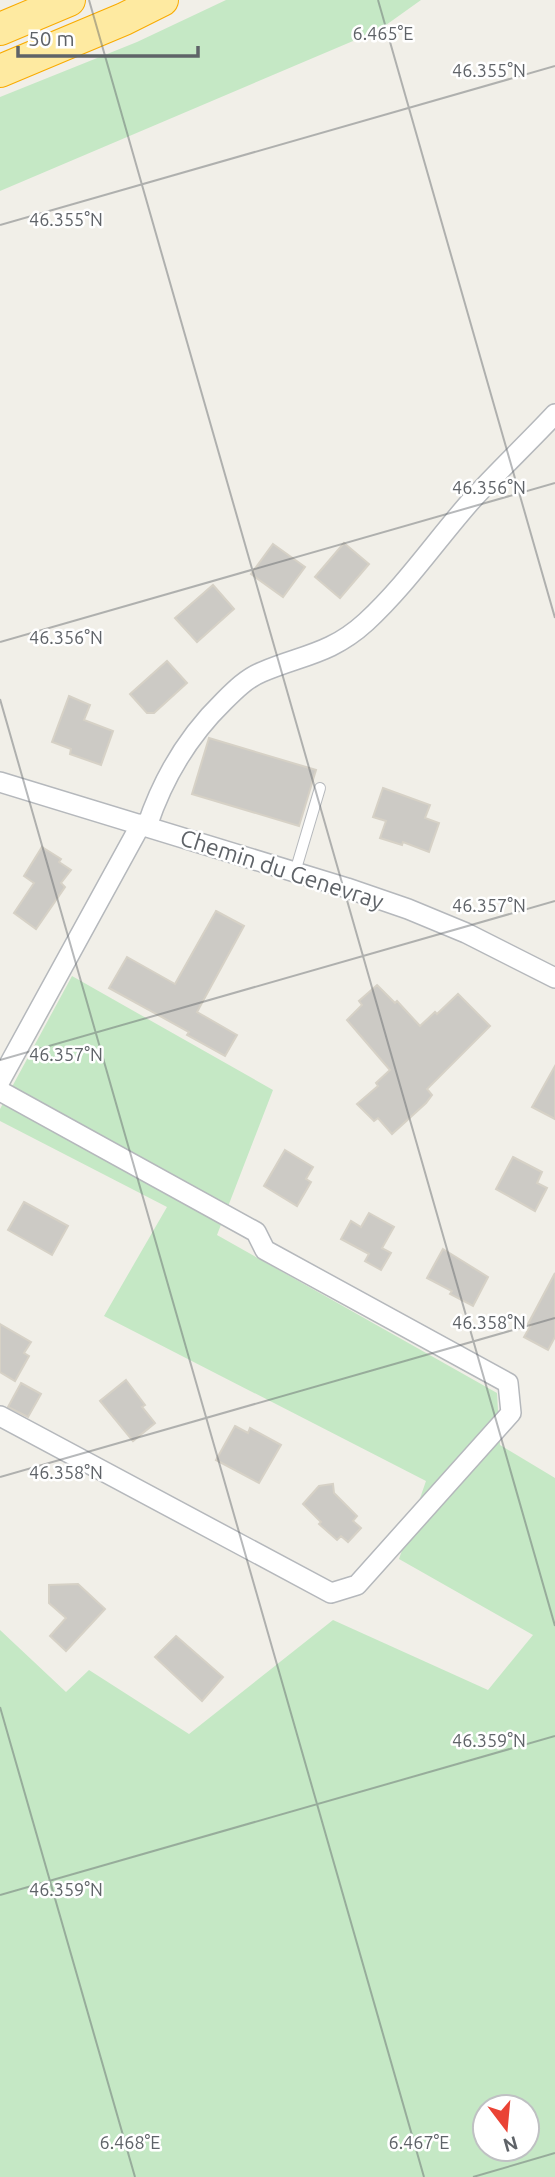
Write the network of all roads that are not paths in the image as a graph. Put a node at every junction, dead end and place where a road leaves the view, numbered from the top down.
1 (69, 0) edge
2 (162, 0) edge
3 (0, 29) edge
4 (0, 71) edge
5 (555, 414) edge
6 (0, 782) edge
7 (320, 788) dead end
8 (144, 825) junction
9 (295, 872) junction
10 (555, 978) edge
11 (7, 1052) edge
12 (0, 1081) edge
13 (0, 1091) edge
14 (0, 1416) edge

1 - 3 highway
2 - 4 highway
5 - 8 street
6 - 8 street, Chemin du Genevray
7 - 9 lane
8 - 9 street, Chemin du Genevray
8 - 11 street
9 - 10 street, Chemin du Genevray
11 - 12 street
13 - 14 street

